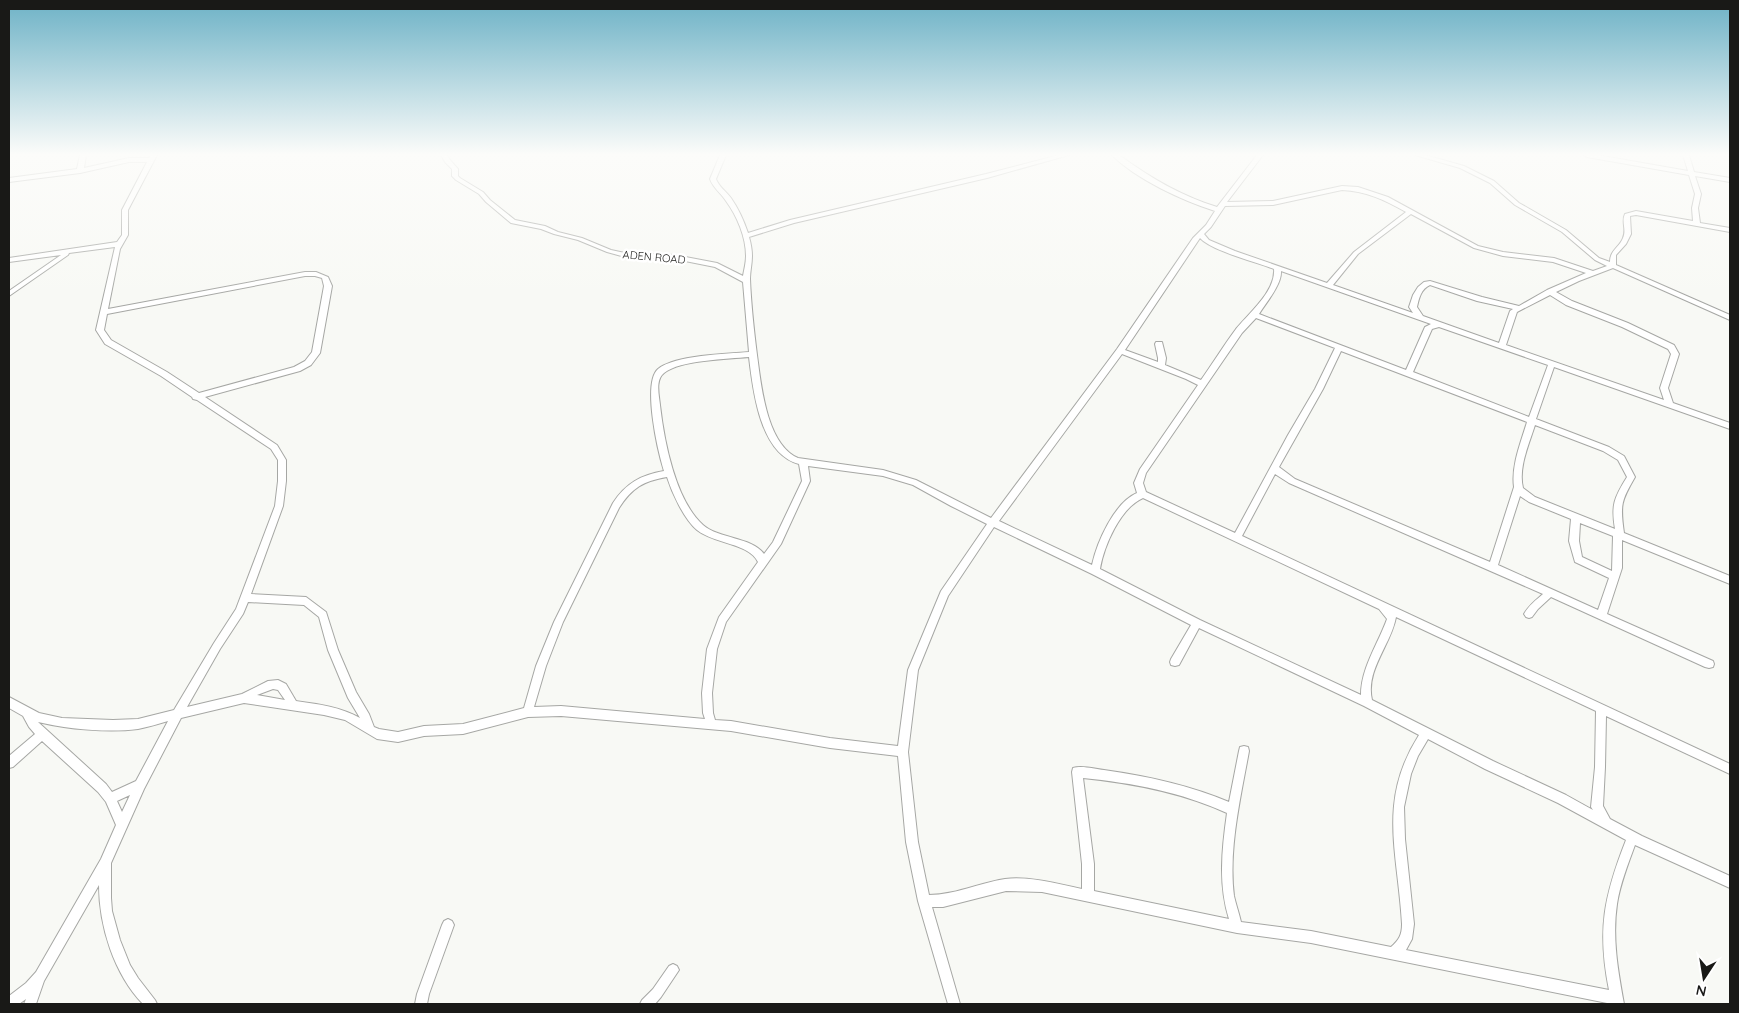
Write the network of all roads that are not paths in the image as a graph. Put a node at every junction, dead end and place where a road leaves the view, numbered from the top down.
1 (129, 202) edge
2 (490, 202) edge
3 (729, 202) edge
4 (873, 202) edge
5 (1209, 202) edge
6 (1225, 202) edge
7 (1276, 202) edge
8 (1393, 202) edge
9 (1515, 202) edge
10 (1696, 202) edge
11 (1221, 207) junction
12 (1410, 212) junction
13 (1697, 224) junction
14 (1730, 230) edge
15 (1201, 234) junction
16 (747, 236) junction
17 (120, 244) junction
18 (70, 252) junction
19 (9, 260) edge
20 (1613, 266) junction
21 (1277, 267) junction
22 (1592, 273) junction
23 (747, 281) junction
24 (1329, 285) junction
25 (1550, 292) junction
26 (9, 294) edge
27 (1519, 308) junction
28 (104, 312) junction
29 (1255, 315) junction
30 (1421, 317) junction
31 (1730, 318) edge
32 (1440, 324) junction
33 (1159, 344) dead end
34 (1502, 346) junction
35 (1339, 348) junction
36 (1120, 351) junction
37 (754, 354) junction
38 (1552, 363) junction
39 (1161, 366) junction
40 (1408, 374) junction
41 (1202, 384) junction
42 (196, 397) junction
43 (1668, 404) junction
44 (1532, 422) junction
45 (1730, 426) edge
46 (803, 462) junction
47 (1275, 469) junction
48 (669, 473) junction
49 (1518, 488) junction
50 (1143, 494) junction
51 (1576, 517) junction
52 (993, 522) junction
53 (1619, 535) junction
54 (1237, 537) junction
55 (762, 561) junction
56 (1492, 567) junction
57 (1095, 571) junction
58 (1614, 576) junction
59 (1730, 580) edge
60 (1550, 593) junction
61 (244, 598) junction
62 (1382, 606) junction
63 (1529, 614) dead end
64 (1601, 616) junction
65 (1197, 623) junction
66 (1175, 662) dead end
67 (1709, 664) dead end
68 (244, 698) junction
69 (9, 702) edge
70 (1368, 703) junction
71 (293, 705) junction
72 (1601, 708) junction
73 (27, 712) junction
74 (528, 712) junction
75 (178, 714) junction
76 (712, 725) junction
77 (371, 731) junction
78 (1426, 733) junction
79 (42, 734) junction
80 (1244, 751) dead end
81 (903, 752) junction
82 (9, 763) edge
83 (1730, 769) edge
84 (140, 785) junction
85 (110, 798) junction
86 (1234, 810) junction
87 (1606, 823) junction
88 (122, 825) junction
89 (1632, 838) junction
90 (105, 863) junction
91 (1730, 882) edge
92 (1088, 895) junction
93 (924, 900) junction
94 (448, 925) dead end
95 (1237, 927) junction
96 (1393, 953) junction
97 (673, 970) dead end
98 (40, 976) junction
99 (1618, 1001) edge
100 (9, 1004) edge
101 (30, 1004) edge
102 (150, 1004) edge
103 (422, 1004) edge
104 (646, 1004) edge
105 (954, 1004) edge

1 - 17 street
2 - 23 street, ADEN ROAD
3 - 16 street
4 - 16 street
5 - 11 street
6 - 11 street
7 - 11 street
8 - 12 street
9 - 20 street
10 - 13 street
11 - 15 street
12 - 22 street
12 - 24 street
13 - 14 street
13 - 20 street
15 - 21 street
15 - 36 street
16 - 23 street
17 - 18 street
17 - 28 street
18 - 19 street
18 - 26 street
20 - 22 street
20 - 31 street
21 - 24 street
21 - 29 street
22 - 25 street
23 - 37 street
24 - 30 street
25 - 27 street
25 - 43 street
27 - 30 street
27 - 34 street
28 - 42 street
28 - 42 street
29 - 35 street
29 - 41 street
30 - 32 street
32 - 34 street
32 - 40 street
33 - 39 street
34 - 38 street
35 - 40 street
35 - 47 street
36 - 39 street
36 - 52 street
37 - 46 street
37 - 48 street
38 - 43 street
38 - 44 street
39 - 41 street
40 - 44 street
41 - 50 street
42 - 61 street
43 - 45 street
44 - 49 street
44 - 53 street
46 - 52 street
46 - 55 street
47 - 54 street
47 - 56 street
48 - 55 street
48 - 74 street
49 - 51 street
49 - 56 street
50 - 54 street
50 - 57 street
51 - 53 street
51 - 58 street
52 - 57 street
52 - 81 street
53 - 58 street
53 - 59 street
54 - 62 street
55 - 76 street
56 - 60 street
57 - 65 street
58 - 64 street
60 - 63 street
60 - 64 street
61 - 75 street
61 - 77 street
62 - 70 street
62 - 72 street
64 - 67 street
65 - 66 street
65 - 70 street
68 - 71 street
68 - 71 street
68 - 75 street
69 - 73 street
70 - 78 street
71 - 77 street
72 - 83 street
72 - 87 street
73 - 75 street
73 - 79 street
74 - 76 street
74 - 77 street
75 - 84 street
76 - 81 street
78 - 87 street
78 - 96 street
79 - 82 street
79 - 85 street
80 - 86 street
81 - 93 street
84 - 85 street
84 - 88 street
85 - 88 street
86 - 92 street
86 - 95 street
87 - 89 street
88 - 90 street
89 - 91 street
89 - 99 street
90 - 98 street
90 - 102 street
92 - 93 street
92 - 95 street
93 - 105 street
94 - 103 street
95 - 96 street
96 - 99 street
97 - 104 street
98 - 100 street
98 - 101 street

